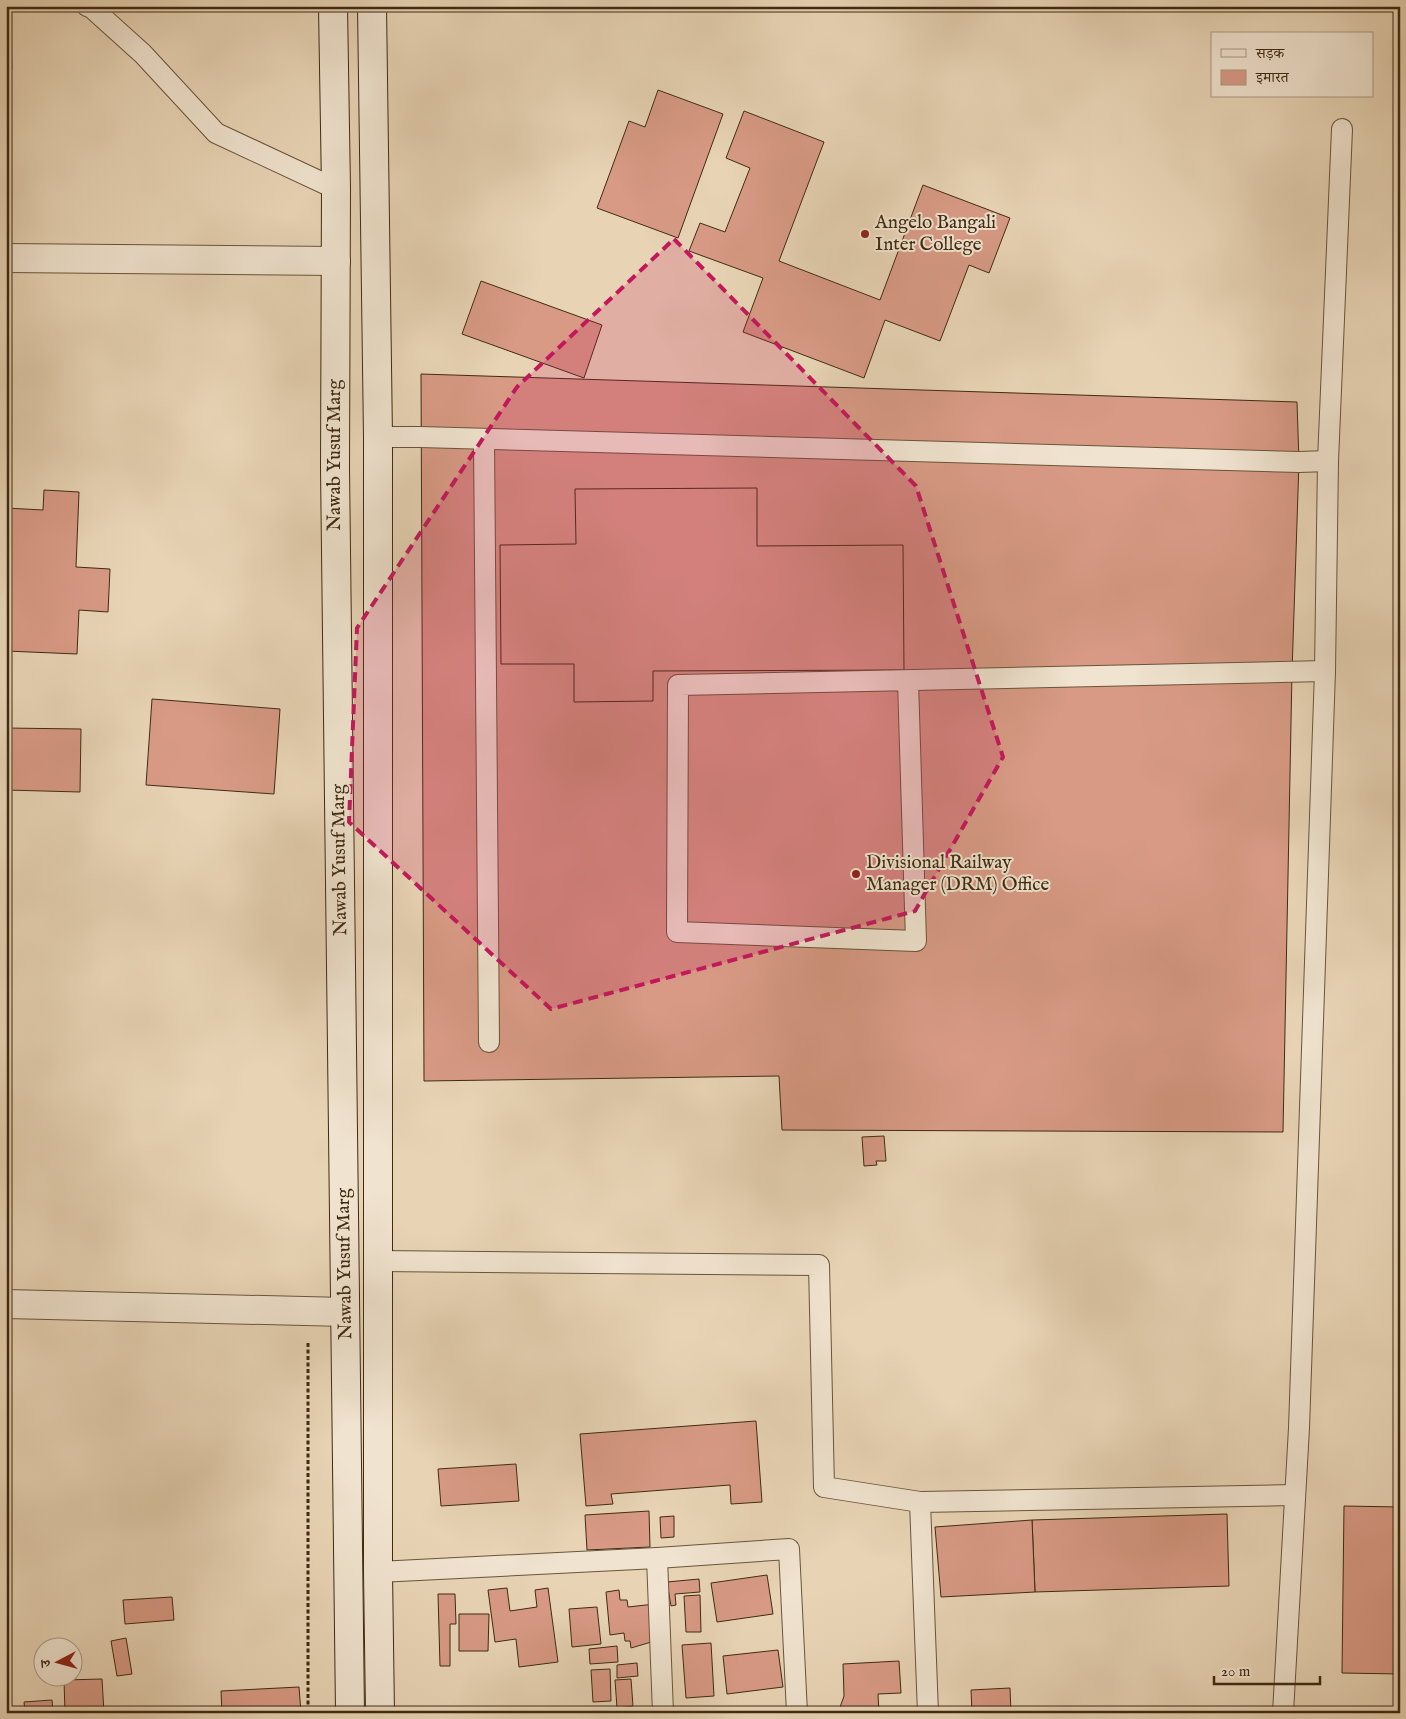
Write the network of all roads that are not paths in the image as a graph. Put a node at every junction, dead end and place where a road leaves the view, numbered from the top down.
1 (87, 6) edge
2 (333, 6) edge
3 (372, 6) edge
4 (1342, 129) dead end
5 (336, 189) junction
6 (6, 258) edge
7 (336, 261) junction
8 (378, 437) junction
9 (484, 439) junction
10 (1328, 461) junction
11 (1325, 671) junction
12 (908, 681) junction
13 (489, 1042) dead end
14 (378, 1260) junction
15 (6, 1304) edge
16 (345, 1312) junction
17 (1295, 1495) junction
18 (920, 1502) junction
19 (656, 1558) junction
20 (378, 1572) junction
21 (350, 1713) edge
22 (380, 1713) edge
23 (663, 1713) edge
24 (797, 1713) edge
25 (928, 1713) edge
26 (1283, 1713) edge

1 - 5 lane
2 - 5 main road, Nawab Yusuf Marg
3 - 8 main road
4 - 10 lane
5 - 7 main road, Nawab Yusuf Marg
6 - 7 main road
7 - 16 main road, Nawab Yusuf Marg
8 - 9 lane
8 - 14 main road
9 - 10 lane
9 - 13 lane
10 - 11 lane
11 - 12 lane
11 - 17 lane
12 - 12 lane
14 - 18 lane
14 - 20 main road
15 - 16 main road
16 - 21 main road, Nawab Yusuf Marg
17 - 18 lane
17 - 26 lane
18 - 25 lane
19 - 20 lane
19 - 23 lane
19 - 24 lane
20 - 22 main road

